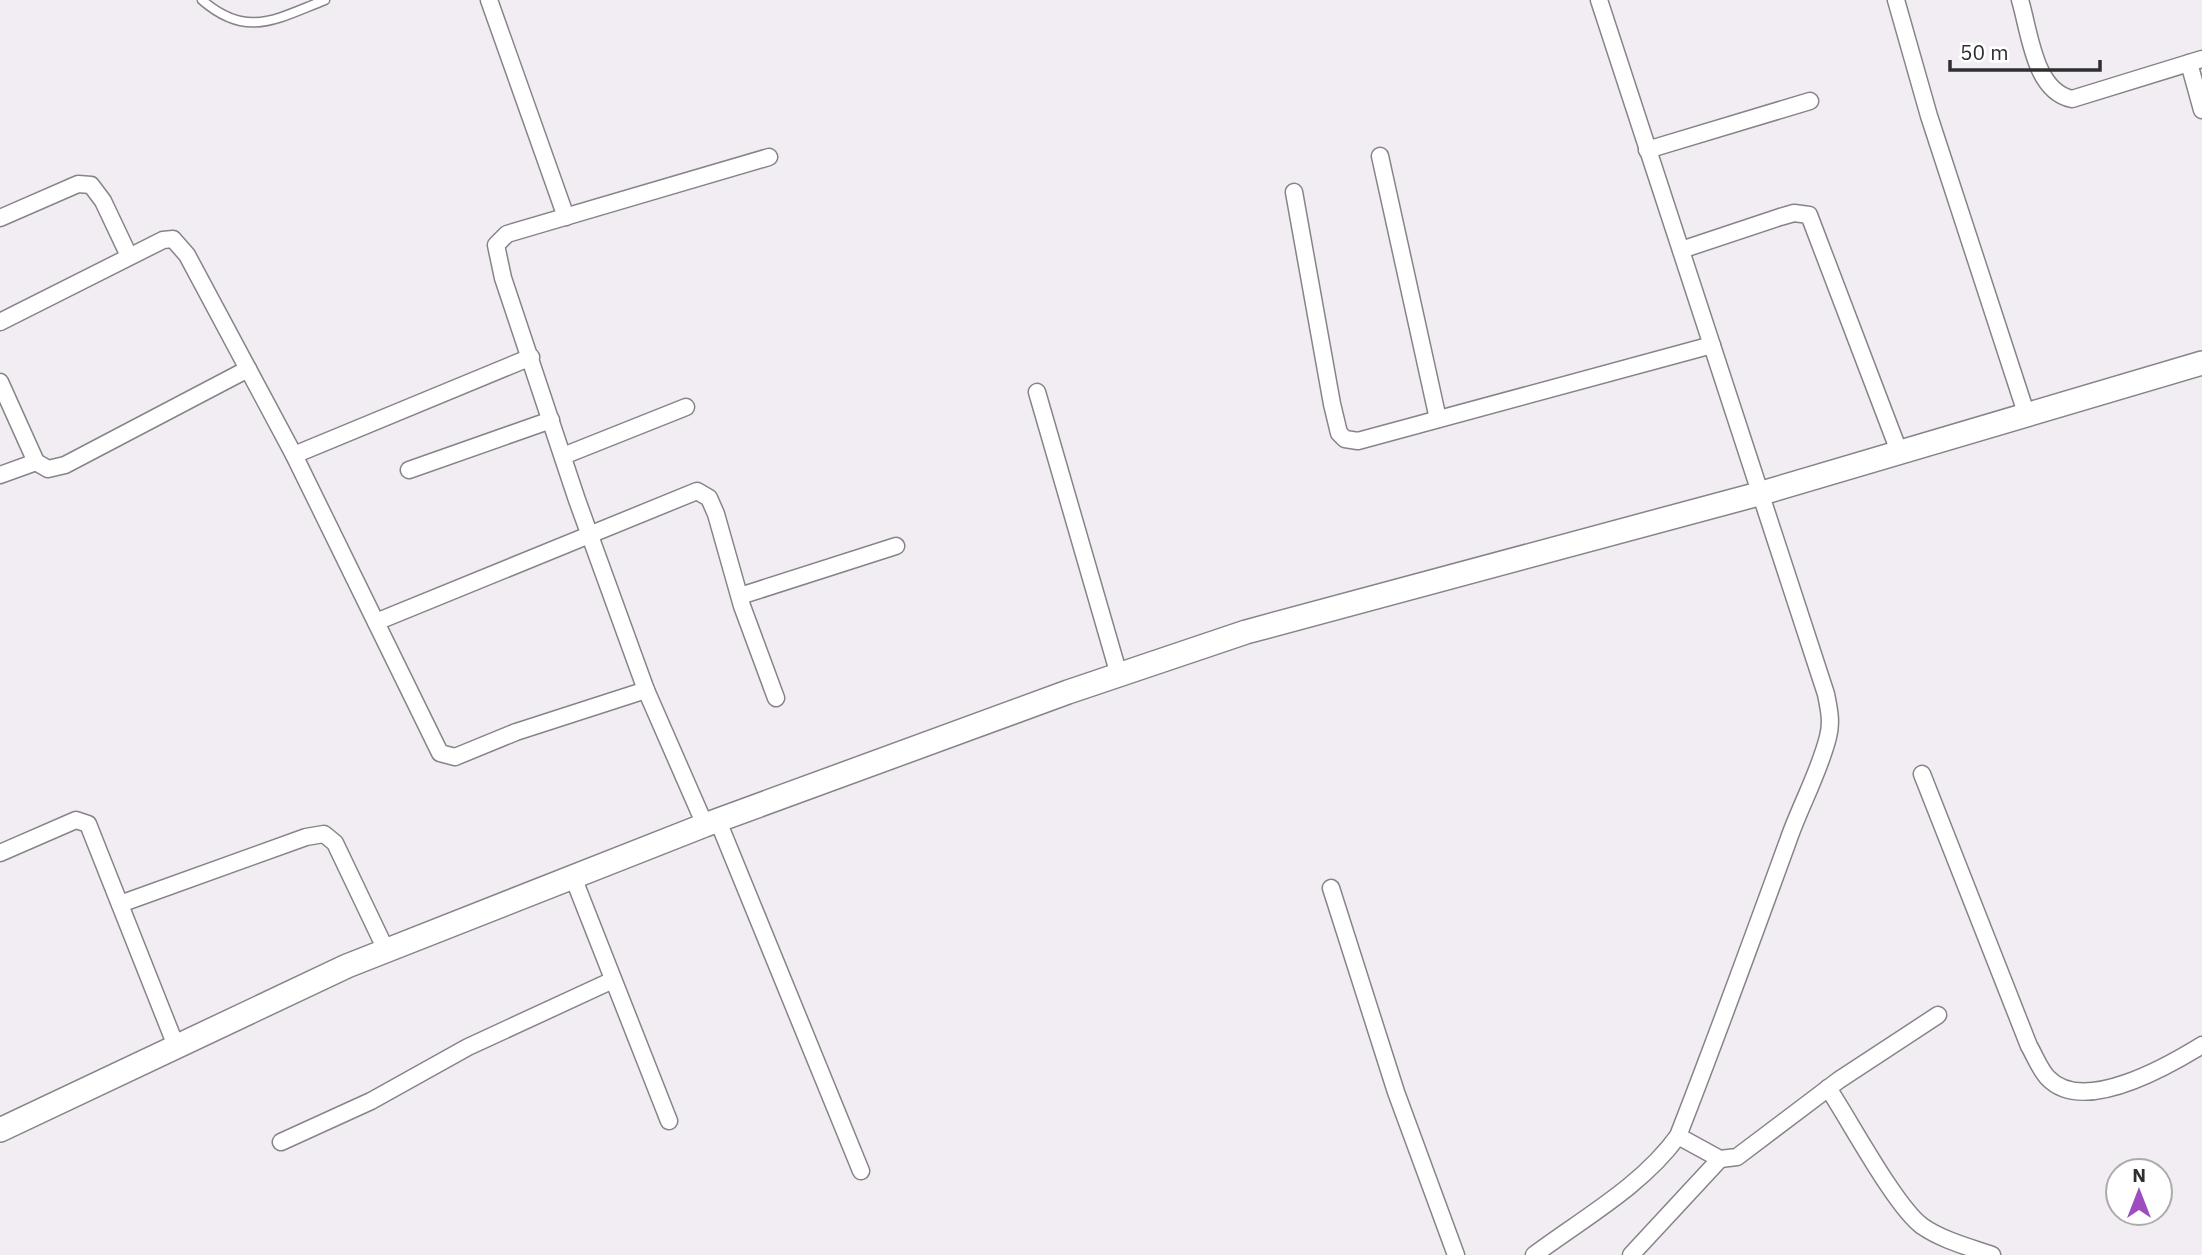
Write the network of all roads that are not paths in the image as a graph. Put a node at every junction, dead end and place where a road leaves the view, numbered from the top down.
1 (202, 0) edge
2 (325, 0) edge
3 (489, 0) edge
4 (1599, 0) edge
5 (1896, 0) edge
6 (2020, 0) edge
7 (2195, 61) edge
8 (1810, 101) dead end
9 (2202, 110) edge
10 (1647, 150) junction
11 (1380, 156) dead end
12 (769, 157) dead end
13 (1294, 192) dead end
14 (565, 217) junction
15 (0, 218) edge
16 (1681, 250) junction
17 (129, 256) junction
18 (0, 322) edge
19 (1713, 345) junction
20 (531, 357) junction
21 (2202, 363) edge
22 (248, 369) junction
23 (0, 383) edge
24 (1037, 392) dead end
25 (685, 407) dead end
26 (2028, 416) junction
27 (1438, 419) junction
28 (551, 420) junction
29 (1900, 454) junction
30 (295, 455) junction
31 (563, 456) junction
32 (36, 462) junction
33 (409, 470) dead end
34 (0, 475) edge
35 (1762, 493) junction
36 (590, 536) junction
37 (896, 546) dead end
38 (740, 596) junction
39 (376, 622) junction
40 (1119, 675) junction
41 (646, 690) junction
42 (776, 698) dead end
43 (1922, 774) dead end
44 (712, 823) junction
45 (0, 853) edge
46 (573, 877) junction
47 (1331, 888) dead end
48 (120, 904) junction
49 (386, 950) junction
50 (613, 980) junction
51 (1938, 1015) dead end
52 (2202, 1045) edge
53 (176, 1046) junction
54 (1828, 1088) junction
55 (669, 1121) dead end
56 (0, 1130) edge
57 (1678, 1136) junction
58 (281, 1142) dead end
59 (1720, 1159) junction
60 (861, 1171) dead end
61 (1456, 1255) edge
62 (1534, 1255) edge
63 (1631, 1255) edge
64 (1992, 1255) edge

1 - 2 lane
3 - 14 street
4 - 10 street
5 - 26 street
6 - 7 street
7 - 9 street
8 - 10 street
10 - 16 street
11 - 27 street
12 - 14 street
13 - 27 street
14 - 20 street
15 - 17 street
16 - 19 street
16 - 29 street
17 - 18 street
17 - 22 street
19 - 27 street
19 - 35 street
20 - 28 street
20 - 30 street
21 - 26 main road
22 - 30 street
22 - 32 street
23 - 32 street
24 - 40 street
25 - 31 street
26 - 29 main road
28 - 31 street
28 - 33 street
29 - 35 main road
30 - 39 street
31 - 36 street
32 - 34 street
35 - 40 main road
35 - 57 street
36 - 38 street
36 - 39 street
36 - 41 street
37 - 38 street
38 - 42 street
39 - 41 street
40 - 44 main road
41 - 44 street
43 - 52 street
44 - 46 main road
44 - 60 street
45 - 48 street
46 - 49 main road
46 - 50 street
47 - 61 street
48 - 49 street
48 - 53 street
49 - 53 main road
50 - 55 street
50 - 58 street
51 - 54 street
53 - 56 main road
54 - 59 street
54 - 64 street
57 - 59 street
57 - 62 street
59 - 63 street

